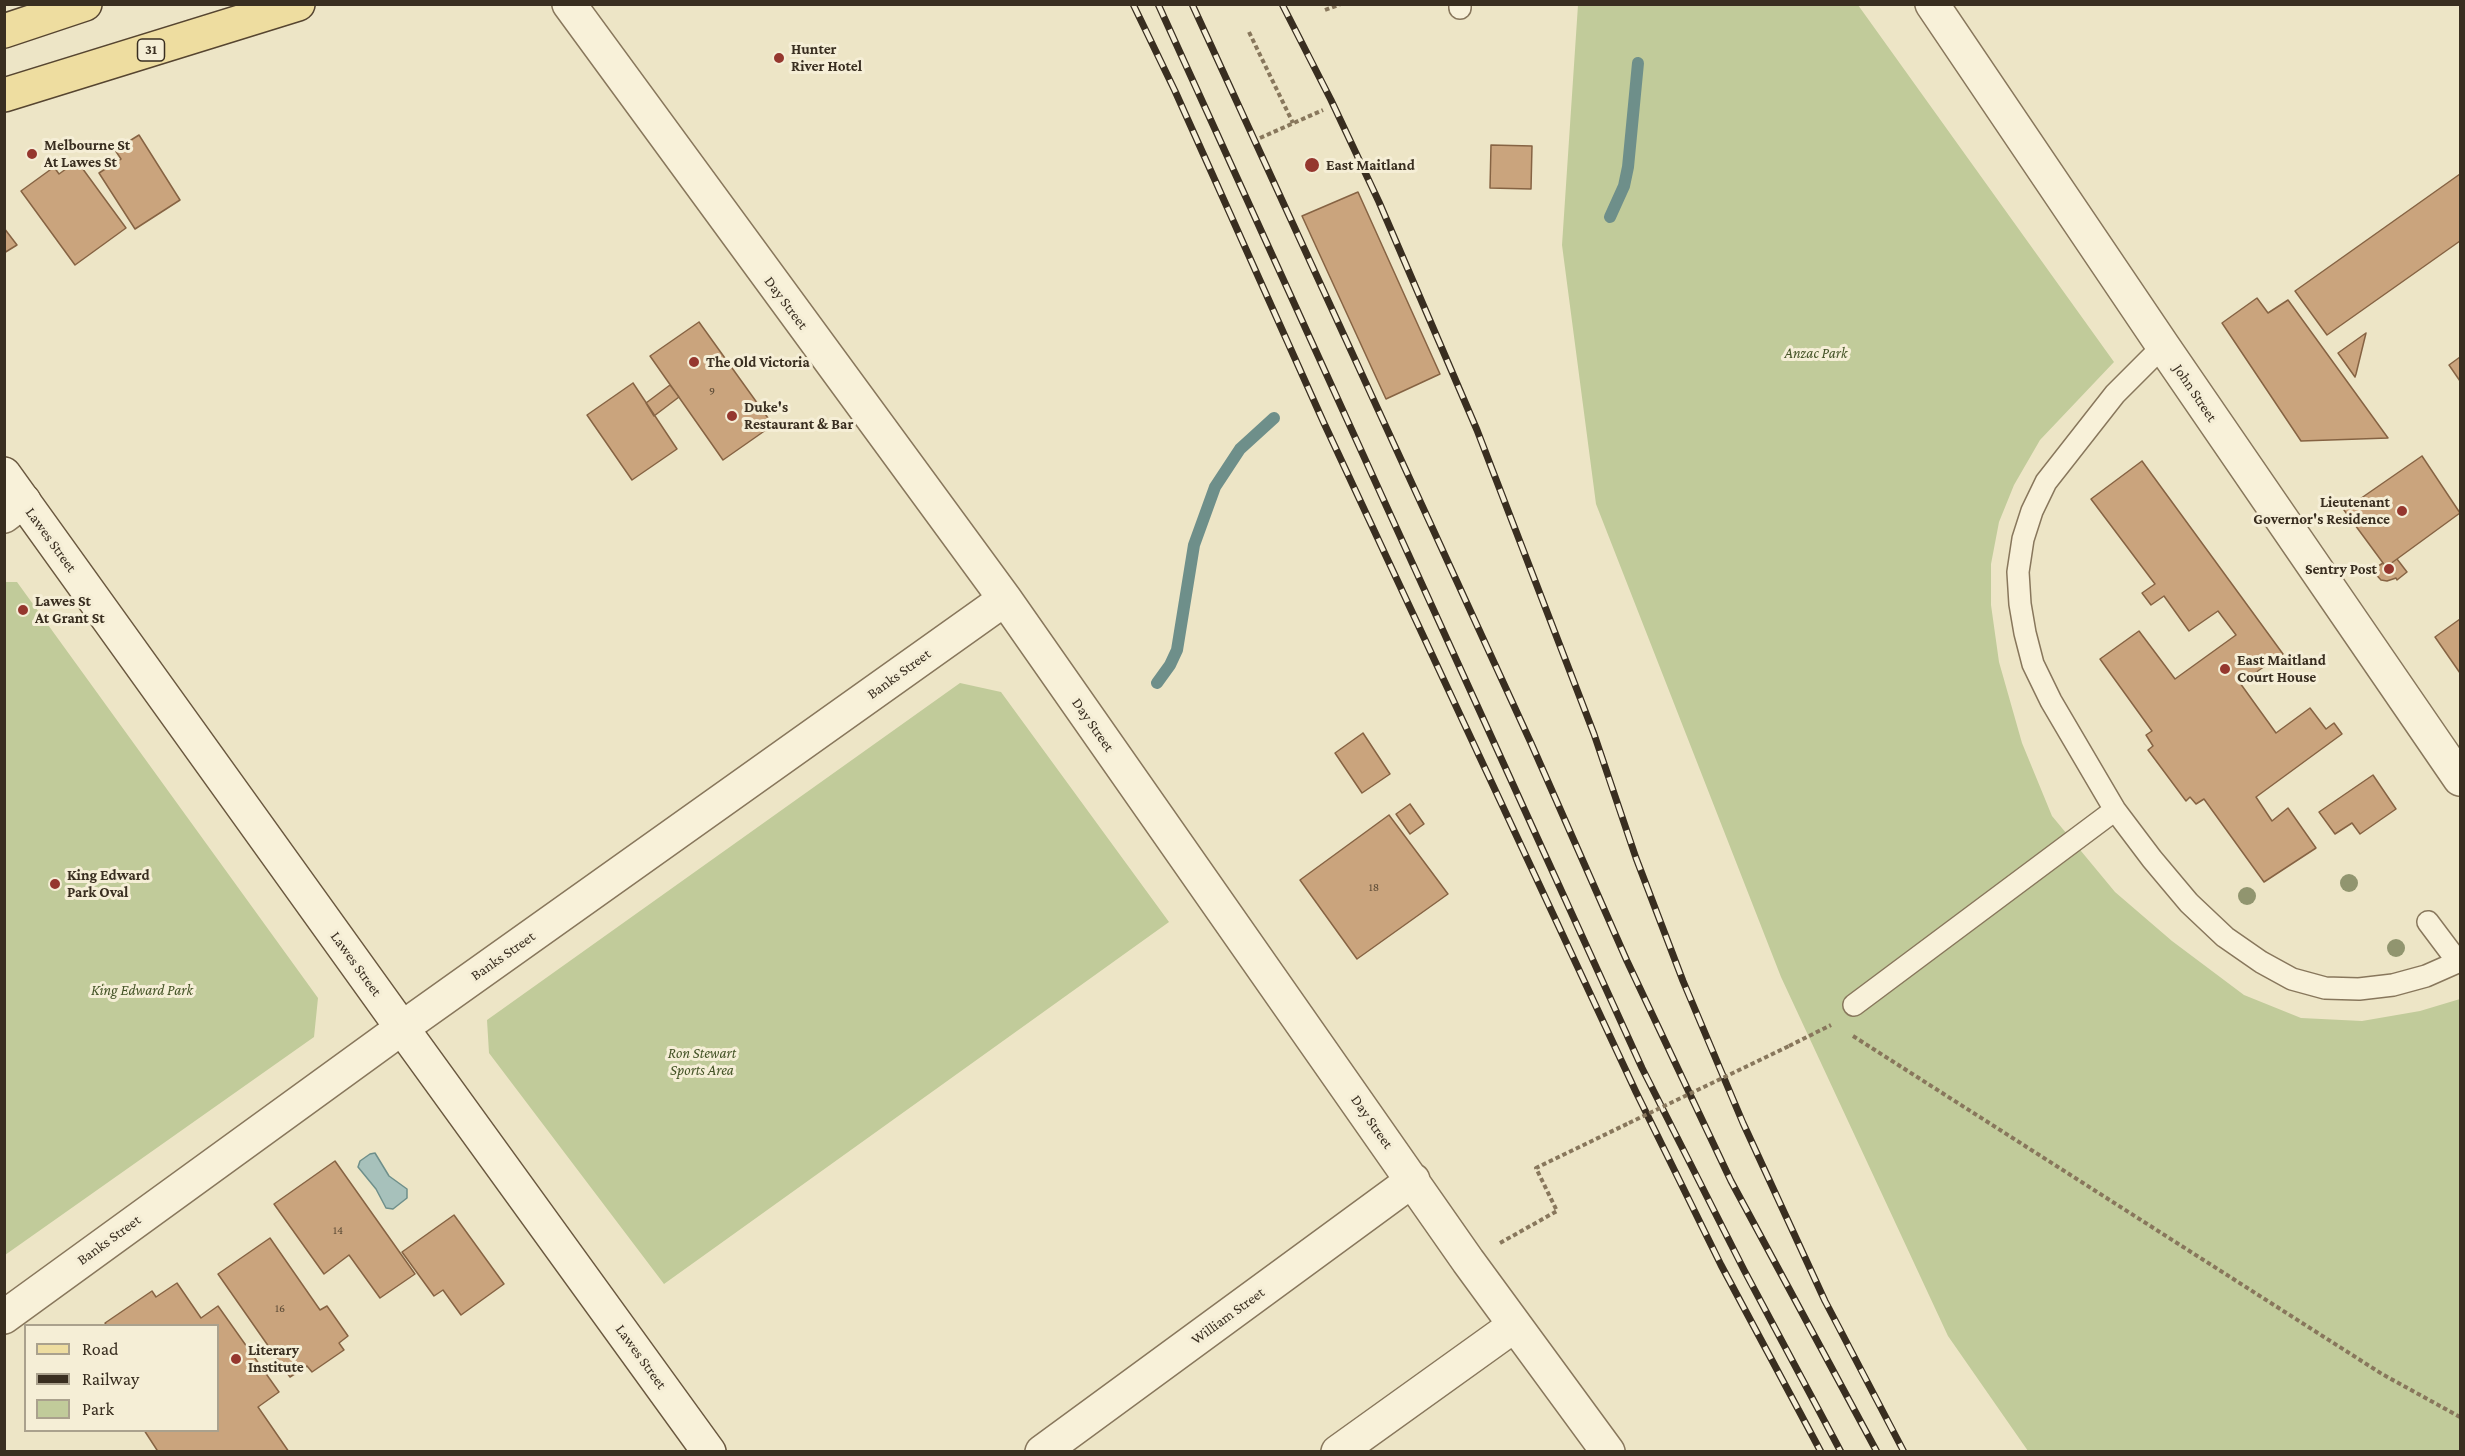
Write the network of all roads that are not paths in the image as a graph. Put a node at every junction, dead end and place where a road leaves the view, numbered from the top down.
1 (85, 4) edge
2 (298, 4) edge
3 (569, 4) edge
4 (1932, 4) edge
5 (4, 31) edge
6 (4, 95) edge
7 (2163, 346) junction
8 (4, 474) edge
9 (14, 509) edge
10 (1005, 599) junction
11 (2460, 779) edge
12 (2115, 810) junction
13 (2428, 922) dead end
14 (2459, 961) edge
15 (1854, 1005) dead end
16 (402, 1028) junction
17 (1413, 1180) junction
18 (4, 1317) edge
19 (1515, 1325) junction
20 (709, 1452) edge
21 (1042, 1452) edge
22 (1338, 1452) edge
23 (1608, 1452) edge

1 - 5 main road
2 - 6 main road, 31
3 - 10 street, Day Street
4 - 7 street, John Street
7 - 11 street, John Street
7 - 12 lane
8 - 9 street, Lawes Street
9 - 16 street, Lawes Street
10 - 16 street, Banks Street
10 - 17 street, Day Street
12 - 14 lane
12 - 15 lane
13 - 14 lane
16 - 18 street, Banks Street
16 - 20 street, Lawes Street
17 - 19 street, Day Street
17 - 21 street, William Street
19 - 22 street
19 - 23 street, Day Street

